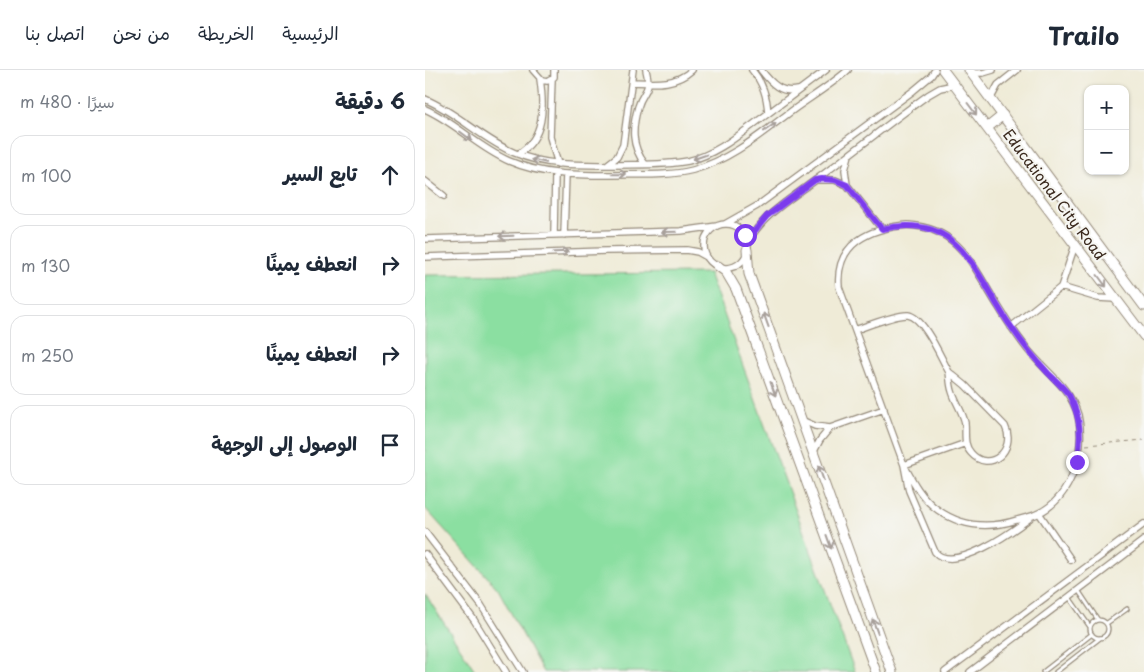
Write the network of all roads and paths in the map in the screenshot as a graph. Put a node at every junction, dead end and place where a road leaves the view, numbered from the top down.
1 (533, 70) edge
2 (633, 70) edge
3 (646, 70) edge
4 (692, 70) edge
5 (752, 70) edge
6 (761, 70) edge
7 (826, 70) edge
8 (848, 70) edge
9 (935, 70) edge
10 (943, 70) edge
11 (993, 70) edge
12 (1017, 70) edge
13 (554, 71) edge
14 (971, 71) edge
15 (540, 75) edge
16 (552, 79) junction
17 (632, 82) junction
18 (649, 83) junction
19 (954, 85) junction
20 (800, 89) junction
21 (425, 94) edge
22 (991, 98) junction
23 (425, 99) edge
24 (435, 103) junction
25 (425, 110) edge
26 (768, 114) junction
27 (1003, 115) junction
28 (987, 128) junction
29 (715, 151) junction
30 (518, 154) junction
31 (849, 155) junction
32 (721, 160) junction
33 (558, 164) junction
34 (645, 164) junction
35 (585, 165) junction
36 (607, 165) junction
37 (555, 174) junction
38 (566, 174) junction
39 (584, 175) junction
40 (815, 180) junction
41 (425, 181) edge
42 (847, 185) junction
43 (444, 196) dead end
44 (725, 224) junction
45 (717, 226) junction
46 (882, 229) junction
47 (554, 235) junction
48 (564, 235) junction
49 (425, 239) edge
50 (1075, 245) junction
51 (748, 246) junction
52 (425, 257) edge
53 (707, 258) junction
54 (718, 266) junction
55 (1061, 287) junction
56 (1115, 299) junction
57 (1144, 306) edge
58 (1011, 327) junction
59 (855, 330) junction
60 (1144, 336) edge
61 (949, 372) junction
62 (884, 408) junction
63 (801, 419) junction
64 (830, 428) junction
65 (1144, 440) edge
66 (965, 443) junction
67 (1080, 446) junction
68 (813, 453) junction
69 (904, 466) junction
70 (1036, 514) junction
71 (1144, 524) edge
72 (425, 532) edge
73 (1144, 540) edge
74 (425, 554) edge
75 (1071, 560) dead end
76 (1078, 590) junction
77 (1069, 597) junction
78 (1127, 609) dead end
79 (1098, 620) junction
80 (1107, 624) junction
81 (1090, 628) junction
82 (1092, 634) junction
83 (1100, 638) junction
84 (506, 672) edge
85 (523, 672) edge
86 (875, 672) edge
87 (892, 672) edge
88 (945, 672) edge
89 (970, 672) edge
90 (1043, 672) edge
91 (1056, 672) edge

1 - 15 street
2 - 17 street
3 - 18 street
4 - 18 street
5 - 26 street
6 - 20 street
7 - 20 street
32 -> 8 street
9 - 44 street
10 - 19 street, Educational City Road
11 - 14 street
12 - 22 street
13 - 16 street
14 - 22 street, Educational City Road
15 - 16 street
15 - 30 street
16 - 33 street
17 - 18 street
17 - 36 street
18 - 34 street
19 -> 28 street, Educational City Road
19 - 31 street
20 - 26 street
21 - 24 street
22 - 27 street, Educational City Road
23 - 24 street
24 - 30 street
25 -> 37 street
26 - 29 street
27 - 28 street
27 - 57 street, Educational City Road
28 - 50 street, Educational City Road
29 - 32 street
29 -> 34 street
33 -> 30 street
31 - 40 street
31 - 42 street
39 -> 32 street
33 - 35 street
34 - 36 street
35 - 36 street
35 - 39 street
37 - 38 street
37 - 47 street
38 - 39 street
38 - 48 street
40 - 42 street
40 - 51 street
41 - 43 street
42 - 46 street
44 - 45 street
44 - 51 street
45 -> 48 street
45 - 53 street
46 - 58 street
46 - 59 street
47 - 48 street
47 -> 49 street
50 - 55 street
50 -> 56 street, Educational City Road
51 - 54 street
63 -> 51 street
52 -> 53 street
53 - 54 street
54 -> 86 street
55 - 56 street
55 - 58 street
56 - 60 street, Educational City Road
58 - 67 street
59 - 61 street
59 - 62 street
61 - 66 street
61 - 66 street
62 - 64 street
62 - 69 street
63 - 64 street
63 - 68 street
64 - 68 street
65 - 67 path
66 - 69 street
67 - 70 street
87 -> 68 street
69 - 70 street
69 - 70 street
70 - 75 street
71 - 88 street
72 - 85 street
73 - 76 street
74 - 84 street
76 - 77 street
76 - 79 lane
77 - 81 lane
77 - 89 street
78 - 80 lane
79 - 80 lane
79 - 81 lane
80 - 83 lane
81 - 82 lane
82 - 83 lane
82 - 90 lane
83 - 91 lane

